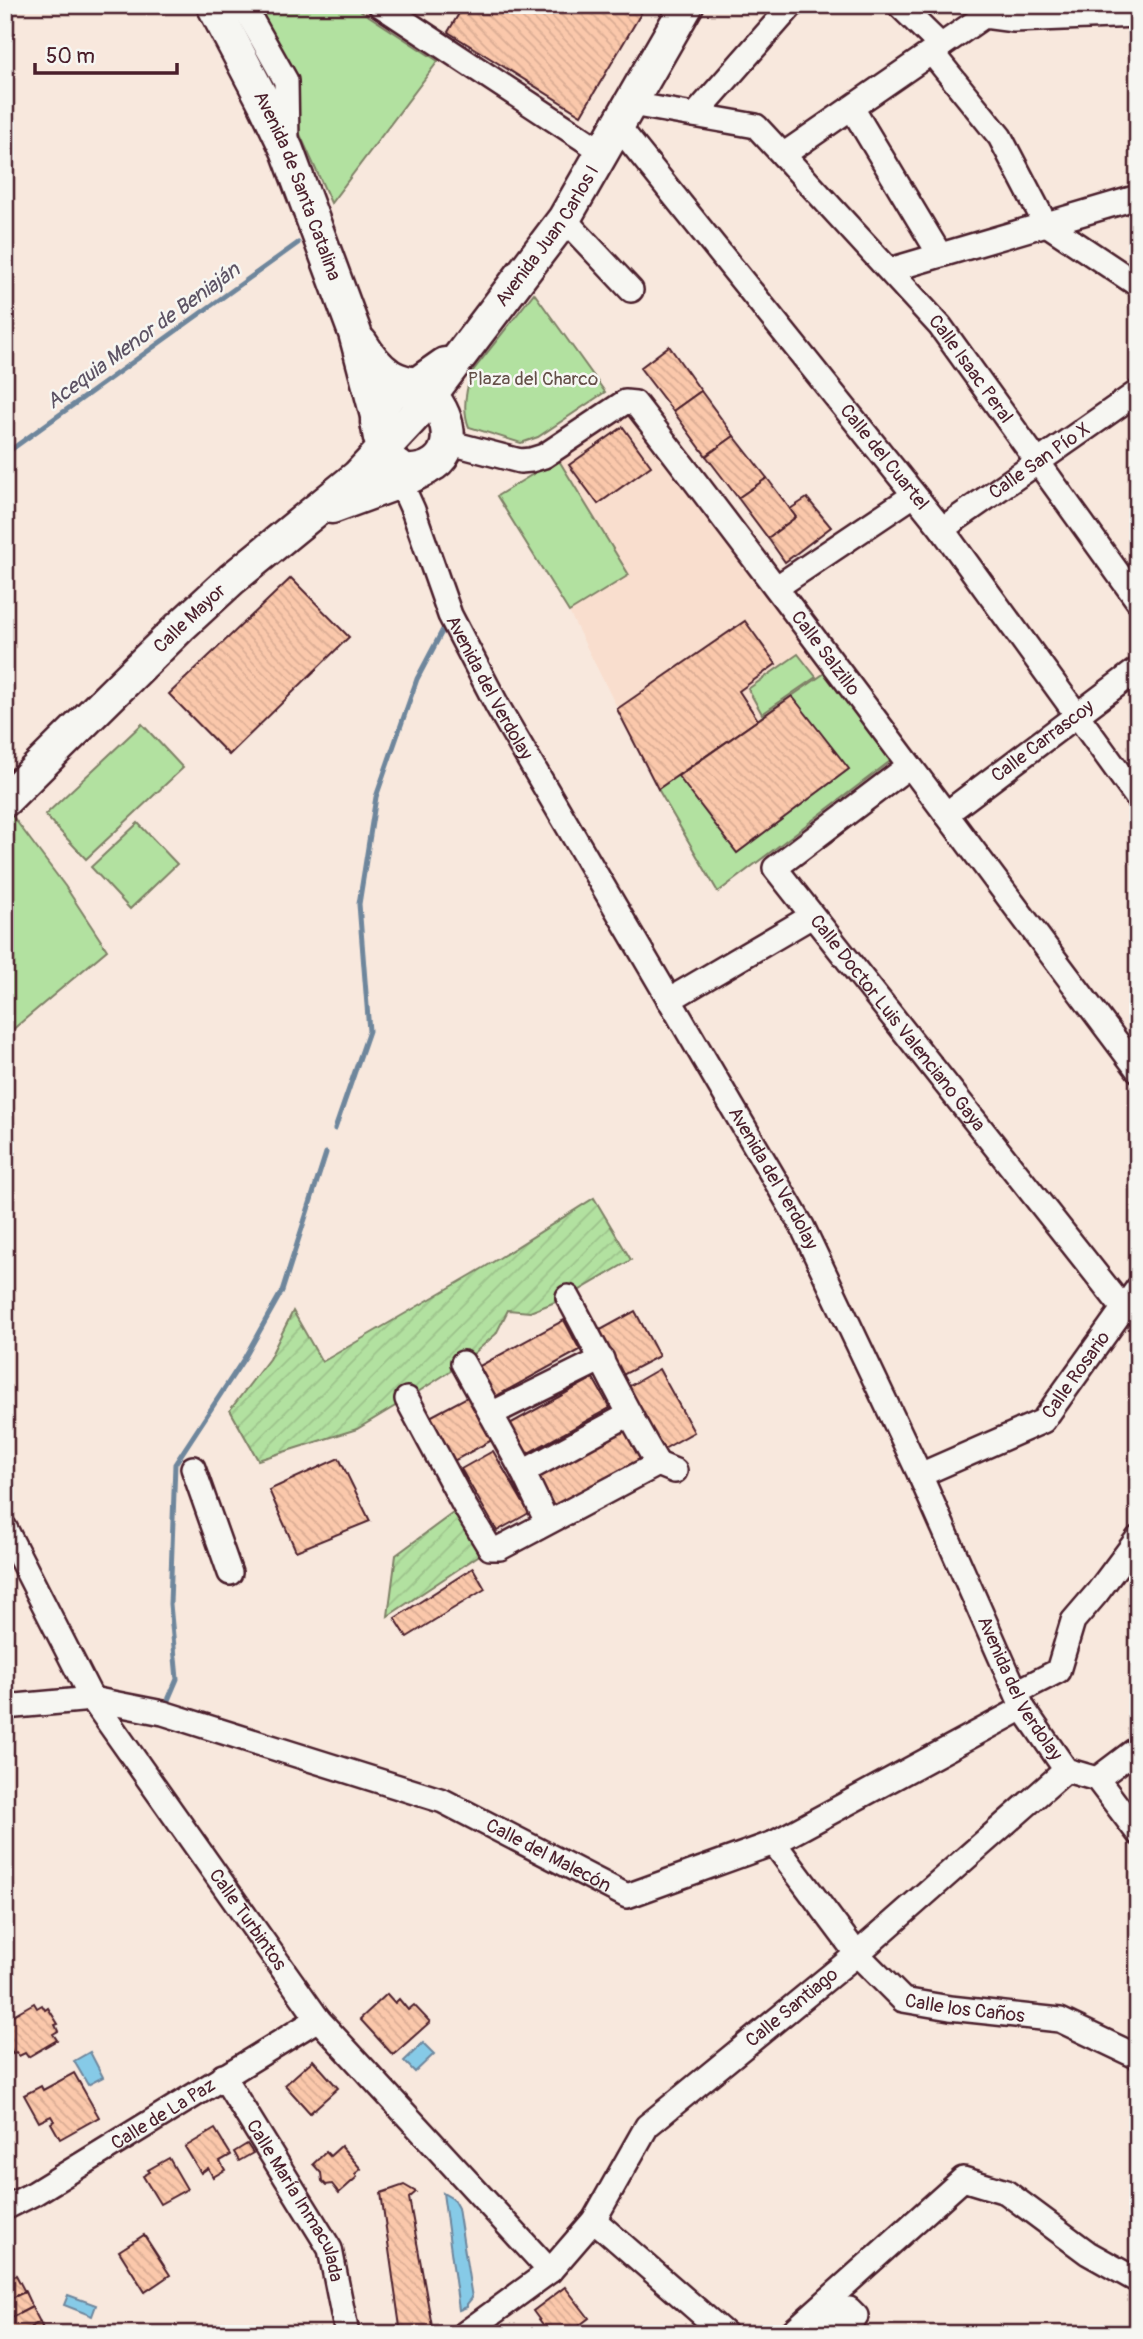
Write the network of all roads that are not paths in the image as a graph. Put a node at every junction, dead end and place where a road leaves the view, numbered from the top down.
1 (213, 5) edge
2 (243, 5) edge
3 (380, 5) edge
4 (687, 5) edge
5 (792, 5) edge
6 (899, 5) edge
7 (985, 11) edge
8 (1108, 11) edge
9 (1138, 15) edge
10 (936, 50) junction
11 (852, 108) junction
12 (695, 115) junction
13 (618, 127) junction
14 (287, 150) junction
15 (783, 155) junction
16 (1138, 197) edge
17 (564, 219) junction
18 (1045, 223) junction
19 (940, 255) junction
20 (890, 270) junction
21 (1138, 285) edge
22 (631, 290) dead end
23 (355, 333) junction
24 (423, 390) junction
25 (1133, 402) edge
26 (377, 416) junction
27 (1038, 462) junction
28 (412, 469) junction
29 (914, 495) junction
30 (942, 529) junction
31 (777, 587) junction
32 (1138, 601) edge
33 (1138, 669) edge
34 (1077, 715) junction
35 (909, 766) junction
36 (1138, 799) edge
37 (5, 800) edge
38 (946, 814) junction
39 (813, 916) junction
40 (669, 1000) junction
41 (1138, 1070) edge
42 (1138, 1288) edge
43 (568, 1297) dead end
44 (1123, 1308) junction
45 (602, 1359) junction
46 (463, 1363) dead end
47 (407, 1399) dead end
48 (491, 1414) junction
49 (628, 1415) junction
50 (192, 1468) dead end
51 (523, 1472) junction
52 (920, 1475) junction
53 (547, 1522) junction
54 (5, 1528) edge
55 (1138, 1538) edge
56 (230, 1573) dead end
57 (92, 1699) junction
58 (1020, 1700) junction
59 (5, 1707) edge
60 (1138, 1748) edge
61 (1066, 1770) junction
62 (1097, 1779) junction
63 (1138, 1833) edge
64 (774, 1843) junction
65 (857, 1954) junction
66 (318, 2019) junction
67 (1138, 2057) edge
68 (223, 2076) junction
69 (5, 2207) edge
70 (594, 2220) junction
71 (550, 2271) junction
72 (1138, 2280) edge
73 (809, 2318) junction
74 (347, 2334) edge
75 (464, 2334) edge
76 (725, 2334) edge
77 (790, 2334) edge
78 (840, 2334) edge

1 - 14 main road, Avenida de Santa Catalina
2 - 14 street
3 - 13 street
4 - 13 main road, Avenida Juan Carlos I
5 - 12 street
6 - 10 street
7 - 8 street
7 - 10 street
8 - 9 street
10 - 11 street
10 - 18 street
11 - 15 street
11 - 19 street
12 - 13 street, Calle Isaac Peral
12 - 15 street, Calle Isaac Peral
13 - 17 main road, Avenida Juan Carlos I
13 - 29 street, Calle del Cuartel
14 - 23 main road, Avenida de Santa Catalina
15 - 20 street, Calle Isaac Peral
16 - 18 street
17 - 22 street
17 - 24 main road, Avenida Juan Carlos I
18 - 19 street
18 - 21 street
19 - 20 street
20 - 27 street, Calle Isaac Peral
23 - 24 main road, Avenida de Santa Catalina
23 - 26 main road, Avenida de Santa Catalina
24 - 26 main road
24 - 28 main road
24 - 28 main road
25 - 27 street, Calle San Pío X
26 - 28 main road
27 - 30 street, Calle San Pío X
27 - 32 street, Calle Isaac Peral
28 - 31 street, Calle Salzillo
28 - 37 main road, Calle Mayor
28 - 40 street, Avenida del Verdolay
29 - 30 street, Calle del Cuartel
29 - 31 street
30 - 34 street, Calle del Cuartel
31 - 35 street, Calle Salzillo
33 - 34 street, Calle Carrascoy
34 - 36 street, Calle del Cuartel
34 - 38 street, Calle Carrascoy
35 - 38 street, Calle Salzillo
35 - 39 street, Calle Doctor Luis Valenciano Gaya
38 - 41 street, Calle Salzillo
39 - 40 street
39 - 44 street, Calle Doctor Luis Valenciano Gaya
40 - 52 street, Avenida del Verdolay
42 - 44 street, Calle Rosario
43 - 45 street
44 - 52 street, Calle Rosario
45 - 48 street
45 - 49 street
46 - 48 street
47 - 53 street
48 - 51 street
49 - 51 street
49 - 53 street
50 - 56 street
51 - 53 street
52 - 58 street, Avenida del Verdolay
54 - 57 street, Calle Turbintos
55 - 58 street, Calle del Malecón
57 - 59 street, Calle del Malecón
57 - 64 street, Calle del Malecón
57 - 66 street, Calle Turbintos
58 - 61 street, Avenida del Verdolay
58 - 64 street, Calle del Malecón
60 - 62 street
61 - 62 street, Avenida del Verdolay
61 - 65 street, Calle Santiago
62 - 63 street
64 - 65 street, Calle los Caños
65 - 67 street, Calle los Caños
65 - 70 street, Calle Santiago
66 - 68 street, Calle de La Paz
66 - 71 street, Calle Turbintos
68 - 69 street, Calle de La Paz
68 - 74 street, Calle María Inmaculada
70 - 71 street, Calle Santiago
70 - 76 street
71 - 75 street, Calle Santiago
72 - 73 street
73 - 77 street
73 - 78 street

